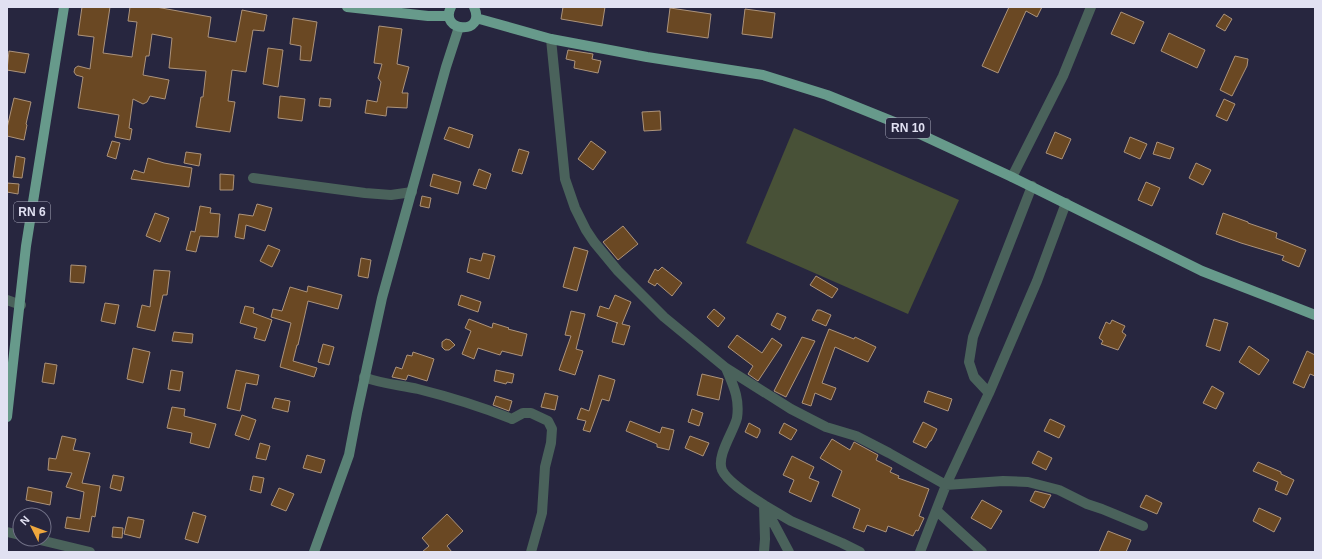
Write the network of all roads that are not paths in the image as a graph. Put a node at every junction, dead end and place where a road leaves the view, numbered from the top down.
1 (64, 7) edge
2 (347, 7) edge
3 (474, 7) edge
4 (1091, 7) edge
5 (450, 11) edge
6 (476, 18) junction
7 (459, 28) junction
8 (551, 40) junction
9 (1012, 177) junction
10 (253, 178) dead end
11 (1032, 186) junction
12 (412, 192) junction
13 (1066, 202) junction
14 (7, 300) edge
15 (20, 305) junction
16 (1315, 315) edge
17 (726, 368) junction
18 (364, 377) junction
19 (989, 393) junction
20 (7, 417) edge
21 (946, 485) junction
22 (764, 506) junction
23 (937, 511) junction
24 (1143, 526) dead end
25 (52, 543) edge
26 (90, 552) edge
27 (314, 552) edge
28 (531, 552) edge
29 (764, 552) edge
30 (789, 552) edge
31 (860, 552) edge
32 (920, 552) edge
33 (982, 552) edge

1 - 15 main road, RN 6
2 - 5 main road
3 - 6 main road
4 - 9 street
5 - 7 main road
6 - 7 main road
6 - 8 main road, RN 10
7 - 12 street
8 - 9 main road, RN 10
8 - 17 street
9 - 11 main road, RN 10
10 - 12 street
11 - 13 main road, RN 10
11 - 19 street
12 - 18 street
13 - 16 main road, RN 10
13 - 19 street
14 - 15 street
15 - 20 main road, RN 6
17 - 21 street
17 - 22 street
18 - 27 street
18 - 28 street
19 - 21 street
21 - 23 street
21 - 24 street
22 - 29 street
22 - 30 street
22 - 31 street
23 - 32 street
23 - 33 street
25 - 26 street

